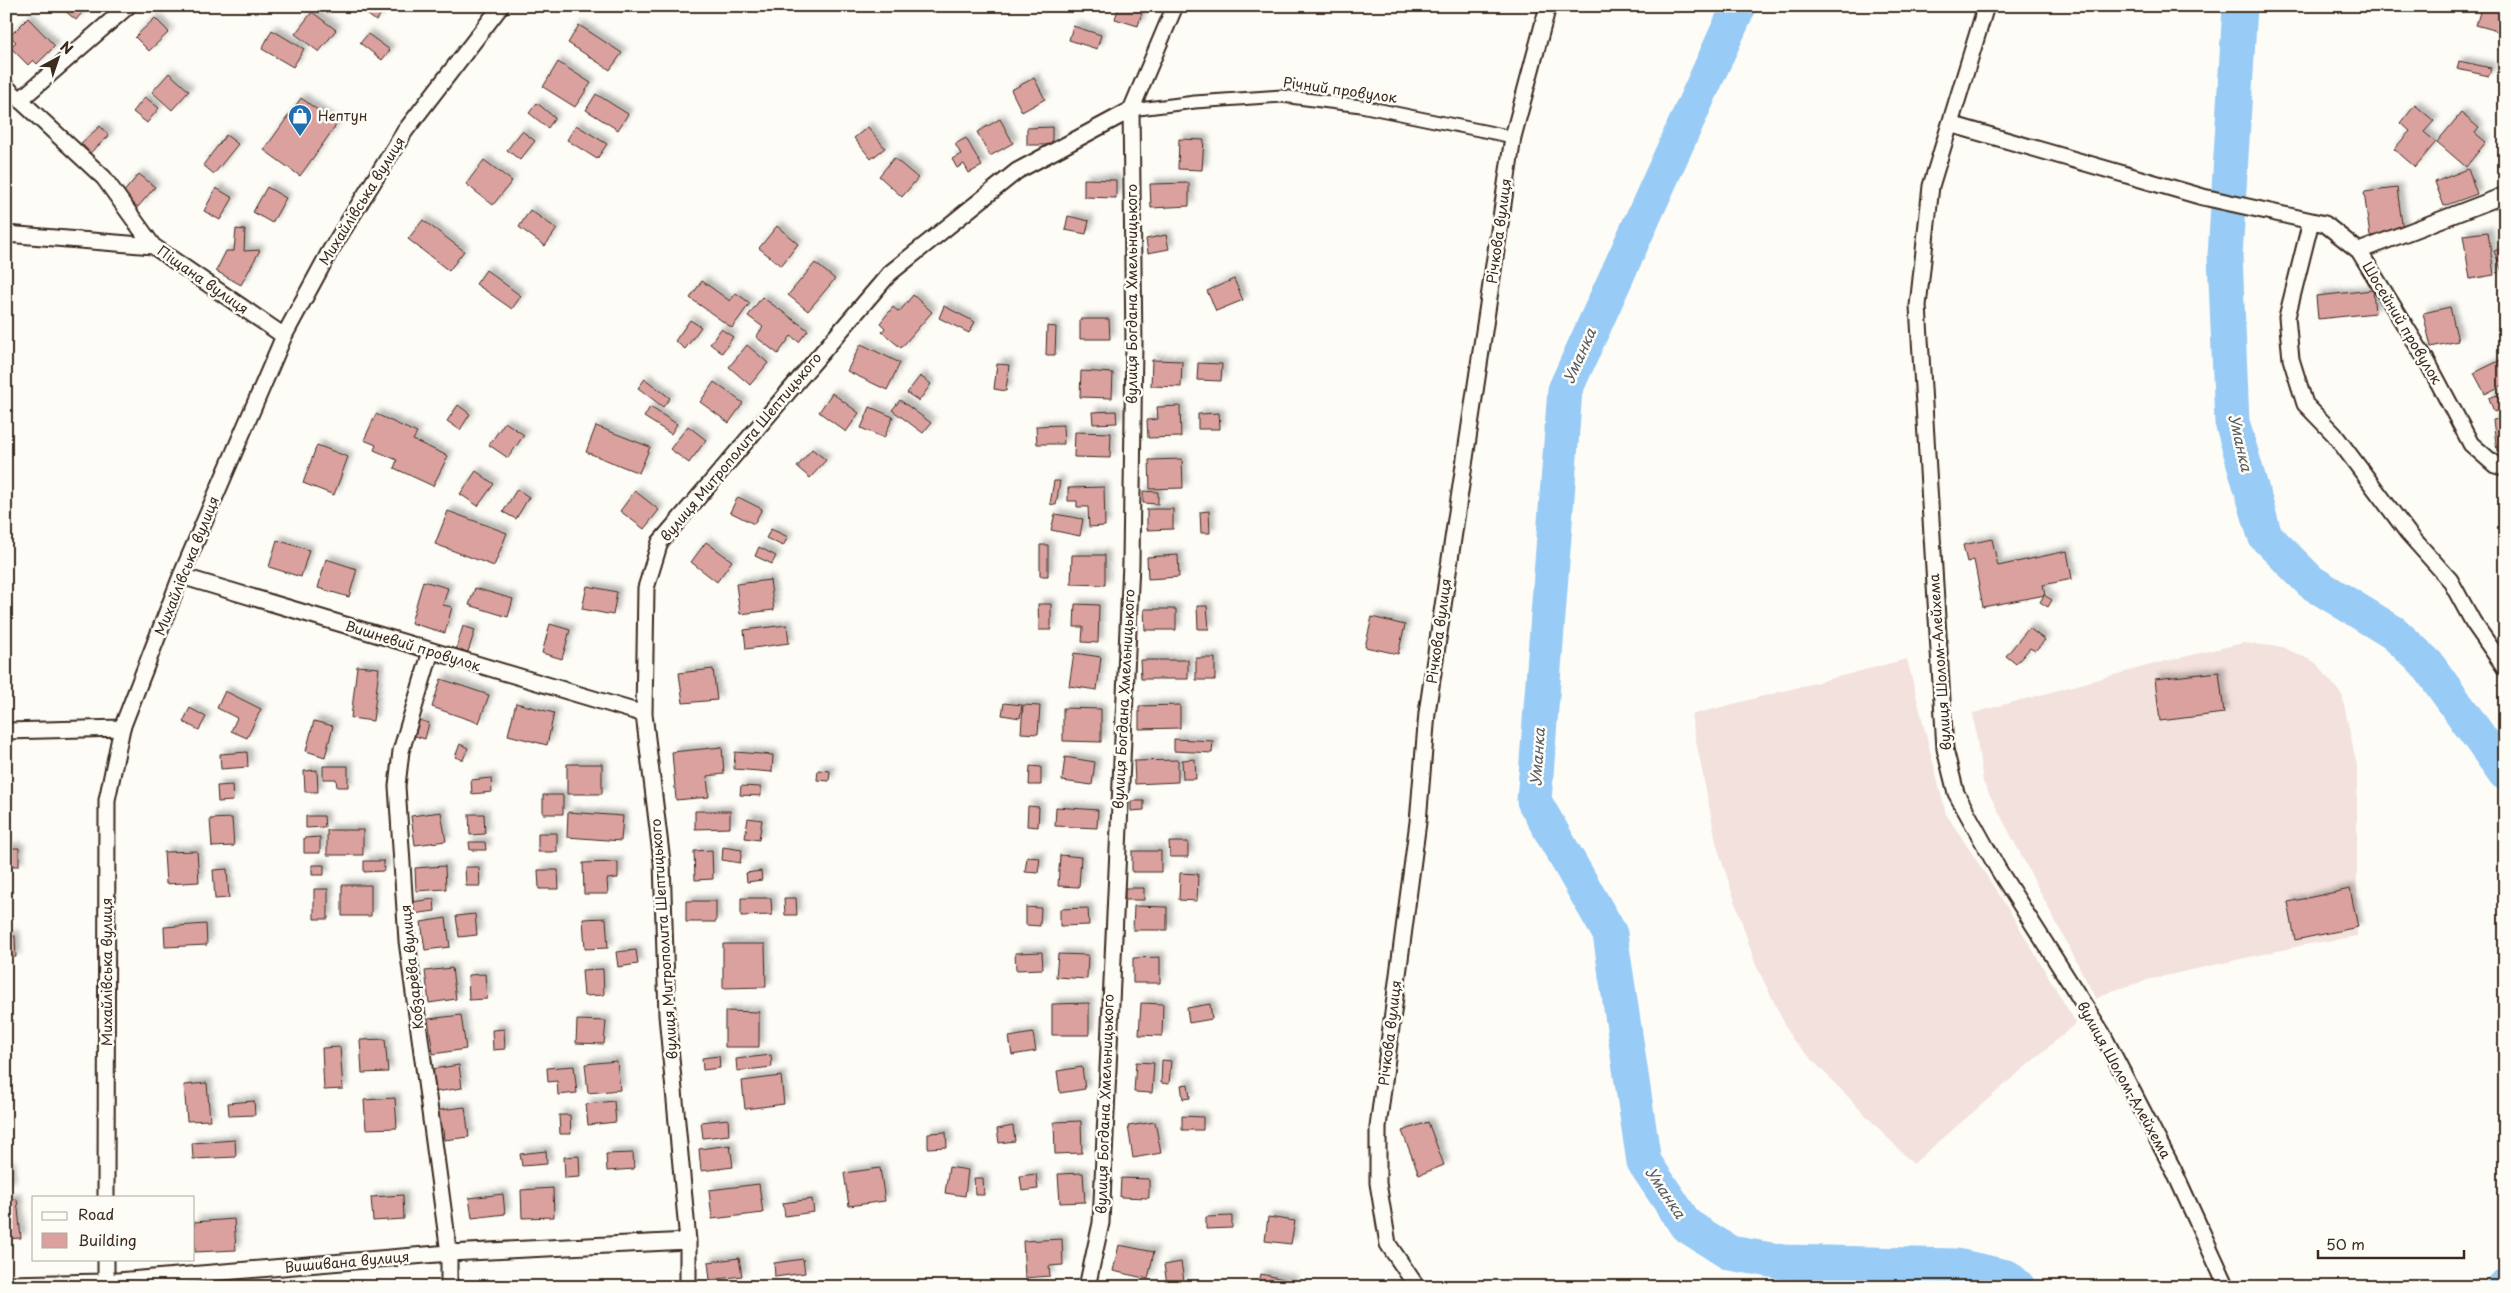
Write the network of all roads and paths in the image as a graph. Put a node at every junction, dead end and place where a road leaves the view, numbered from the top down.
1 (128, 6) edge
2 (501, 6) edge
3 (1175, 6) edge
4 (1548, 6) edge
5 (1986, 6) edge
6 (6, 87) edge
7 (20, 100) junction
8 (1131, 110) junction
9 (1950, 124) junction
10 (1513, 137) junction
11 (2505, 194) edge
12 (2311, 221) junction
13 (6, 234) edge
14 (153, 246) junction
15 (2359, 252) junction
16 (284, 336) junction
17 (2505, 468) edge
18 (181, 576) junction
19 (431, 651) junction
20 (2505, 668) edge
21 (644, 714) junction
22 (122, 728) junction
23 (6, 731) edge
24 (106, 1196) edge
25 (688, 1241) junction
26 (449, 1253) junction
27 (106, 1260) edge
28 (6, 1284) edge
29 (106, 1284) edge
30 (448, 1287) edge
31 (688, 1287) edge
32 (1087, 1287) edge
33 (1417, 1287) edge
34 (2227, 1287) edge

1 - 7 street
2 - 16 street, Михайлівська вулиця
3 - 8 street
4 - 10 street, Річкова вулиця
5 - 9 street, вулиця Шолом-Алейхема
6 - 7 street, Піщана вулиця
7 - 14 street, Піщана вулиця
8 - 10 street, Річний провулок
8 - 21 street, вулиця Митрополита Шептицького
8 - 32 street, вулиця Богдана Хмельницького
9 - 12 street, Шосейний провулок
9 - 34 street, вулиця Шолом-Алейхема
10 - 33 street, Річкова вулиця
11 - 15 street
12 - 15 street, Шосейний провулок
12 - 20 street
13 - 14 street
14 - 16 street, Піщана вулиця
15 - 17 street, Шосейний провулок
16 - 18 street, Михайлівська вулиця
18 - 19 street, Вишневий провулок
18 - 22 street, Михайлівська вулиця
19 - 21 street, Вишневий провулок
19 - 26 street, Кобзарèва вулиця
21 - 25 street, вулиця Митрополита Шептицького
22 - 23 street
22 - 24 street, Михайлівська вулиця
25 - 26 street, Вишивана вулиця
25 - 31 street, вулиця Митрополита Шептицького
26 - 29 street, Вишивана вулиця
26 - 30 street, Кобзарèва вулиця
27 - 29 street
28 - 29 street, Вишивана вулиця

